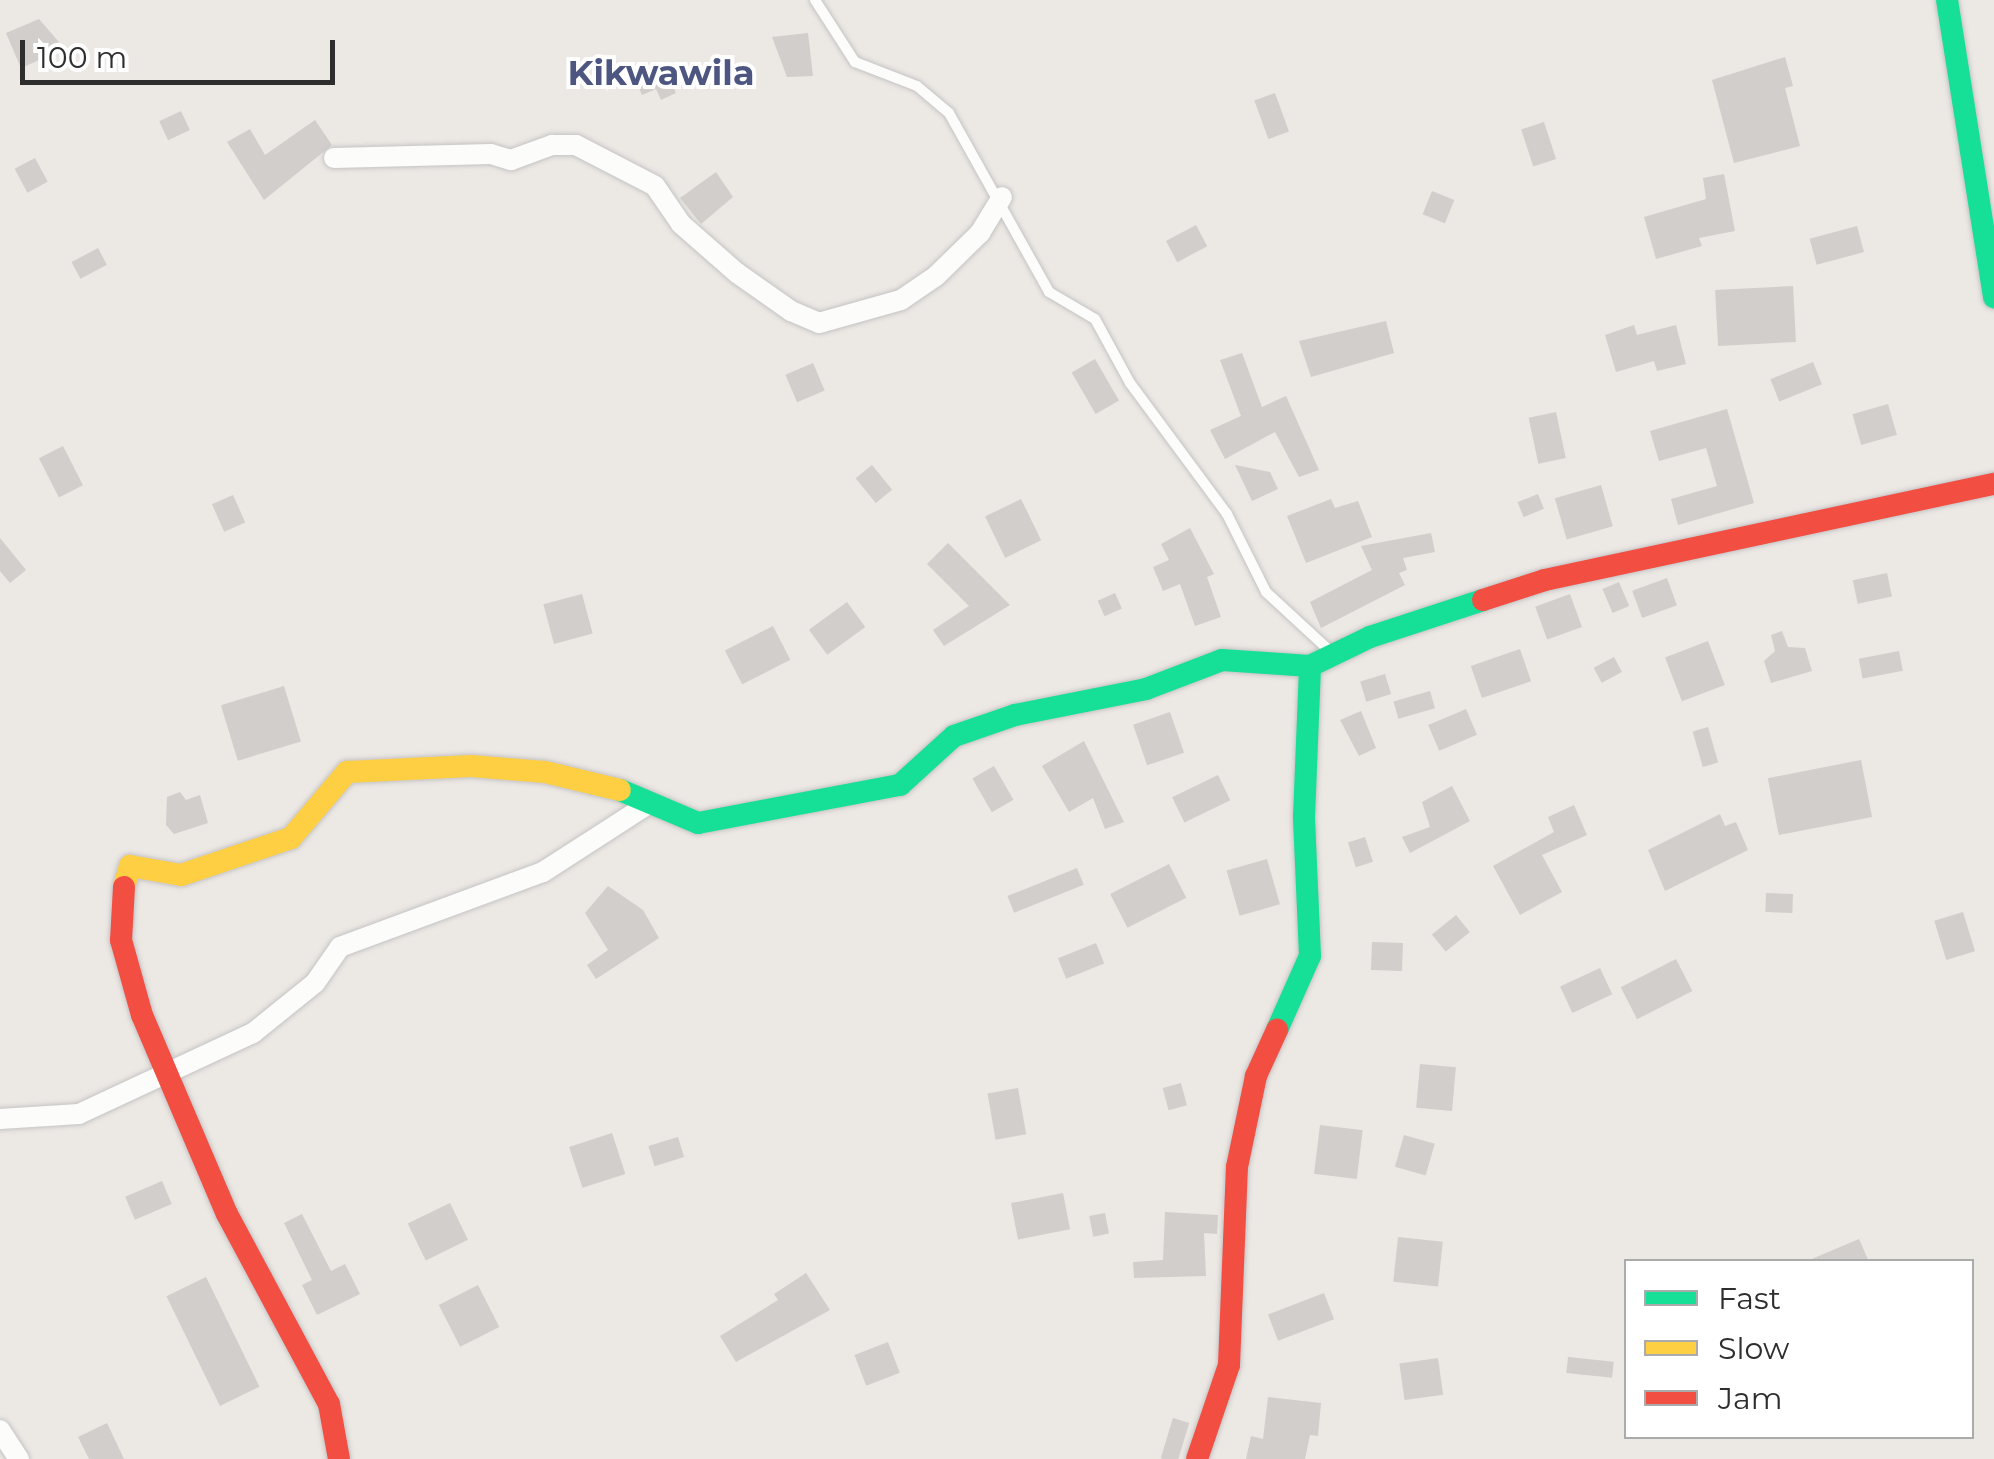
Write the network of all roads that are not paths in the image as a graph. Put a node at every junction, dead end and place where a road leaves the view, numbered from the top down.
1 (816, 0) edge
2 (1946, 0) edge
3 (334, 158) dead end
4 (1002, 197) junction
5 (1994, 297) edge
6 (1994, 484) edge
7 (1334, 655) junction
8 (1310, 666) junction
9 (650, 803) junction
10 (168, 1074) junction
11 (0, 1119) edge
12 (0, 1430) edge
13 (19, 1459) edge
14 (339, 1459) edge
15 (1198, 1459) edge

1 - 4 lane
2 - 5 street
3 - 4 street
4 - 7 lane
6 - 7 street
7 - 8 street
8 - 9 street
8 - 15 street
9 - 10 street
9 - 10 street
10 - 11 street
10 - 14 street
12 - 13 street

